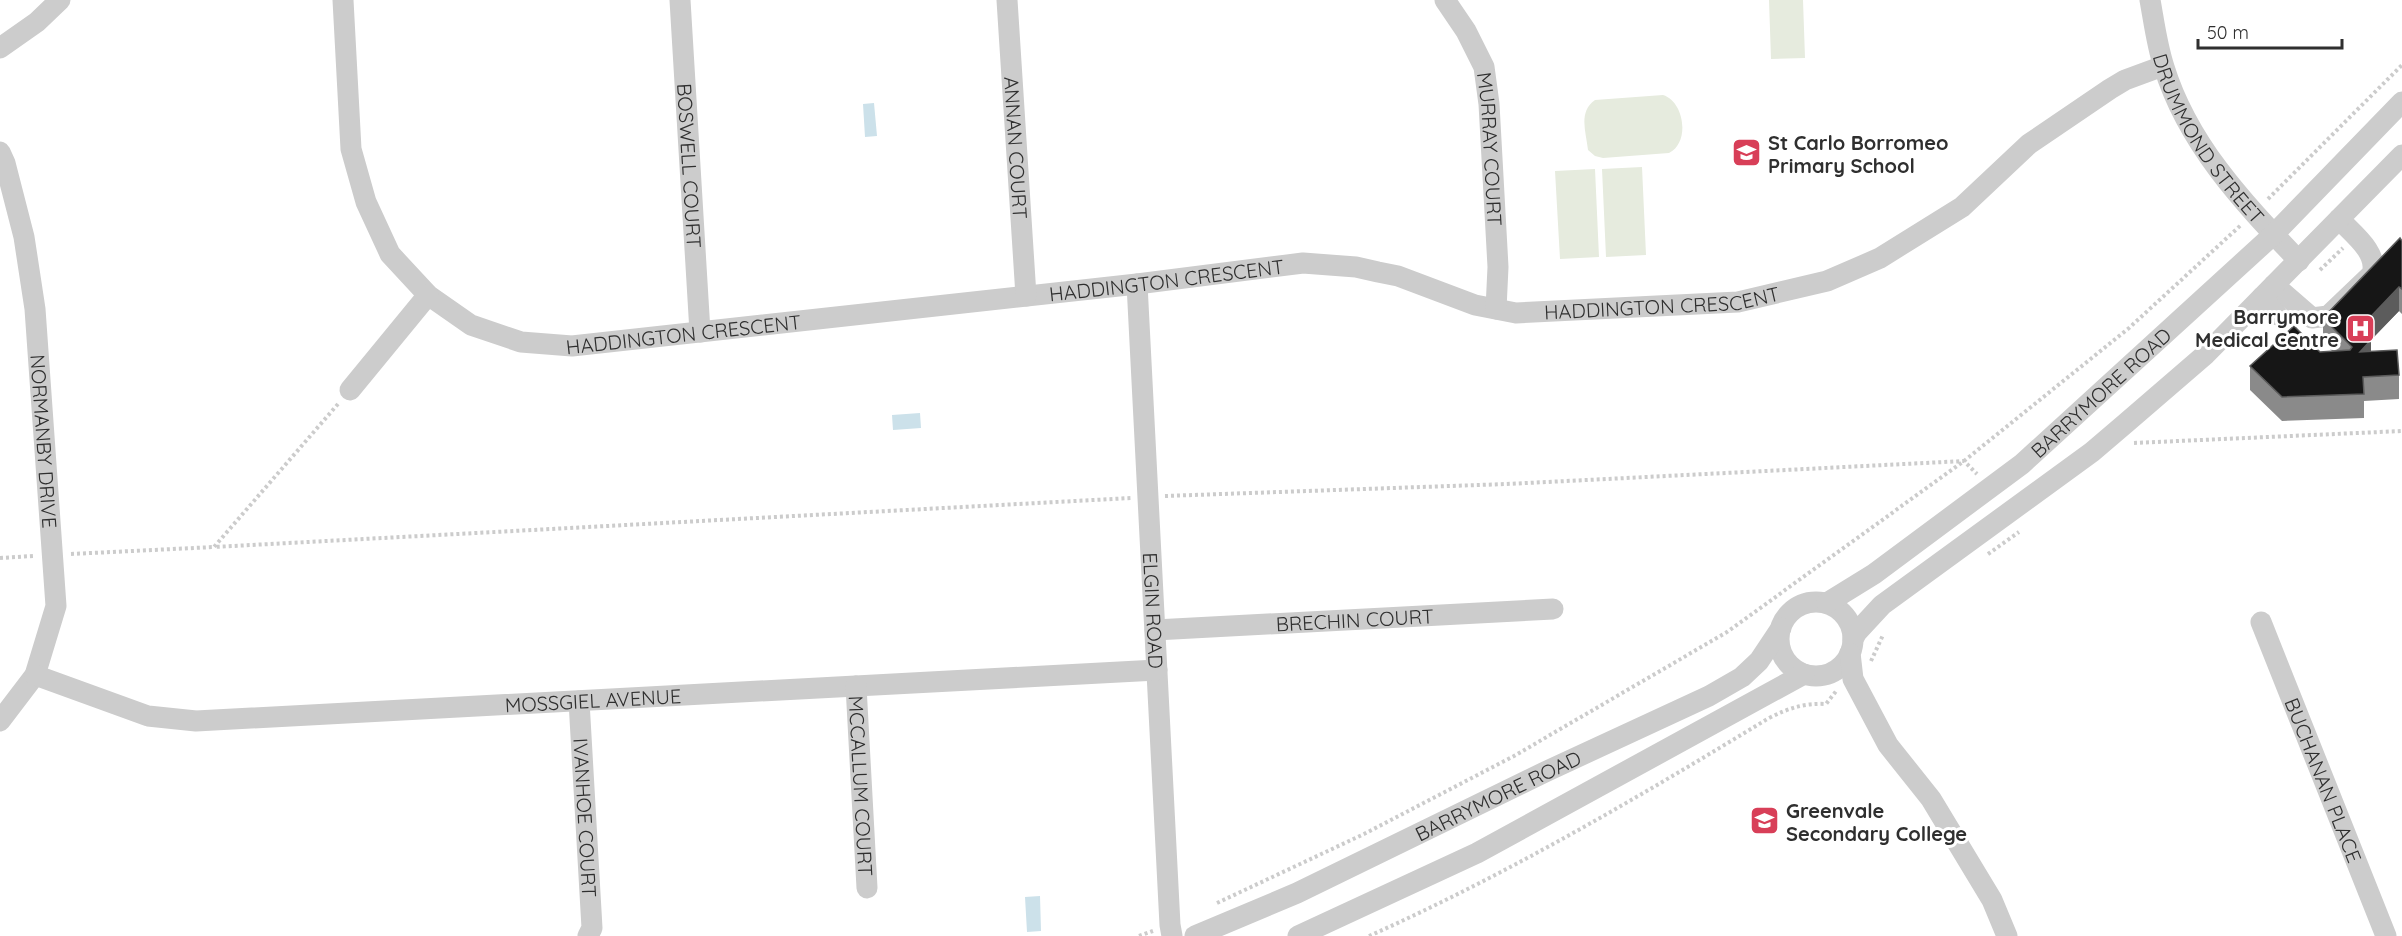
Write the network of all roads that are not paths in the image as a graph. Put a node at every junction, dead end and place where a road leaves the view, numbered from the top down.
1 (60, 0) edge
2 (343, 0) edge
3 (680, 0) edge
4 (1007, 0) edge
5 (1445, 0) edge
6 (2150, 0) edge
7 (0, 48) edge
8 (2163, 66) junction
9 (2402, 102) edge
10 (2402, 155) edge
11 (2, 160) edge
12 (2339, 219) junction
13 (2274, 234) junction
14 (2299, 261) junction
15 (1137, 284) junction
16 (2268, 291) junction
17 (429, 295) junction
18 (1026, 296) junction
19 (1496, 309) junction
20 (2277, 315) dead end
21 (700, 332) junction
22 (350, 390) road end
23 (1827, 603) junction
24 (1553, 609) dead end
25 (2261, 622) dead end
26 (1781, 628) junction
27 (1155, 630) junction
28 (1852, 646) junction
29 (1157, 670) junction
30 (1812, 674) junction
31 (35, 675) junction
32 (856, 686) junction
33 (579, 700) junction
34 (1873, 716) junction
35 (0, 721) edge
36 (867, 888) dead end
37 (1171, 931) edge
38 (588, 936) edge
39 (1195, 936) edge
40 (1298, 936) edge
41 (2007, 936) edge
42 (2386, 936) edge

1 - 7 street
2 - 17 street, HADDINGTON CRESCENT
3 - 21 street, BOSWELL COURT
4 - 18 street, ANNAN COURT
5 - 19 street, MURRAY COURT
6 - 8 street, DRUMMOND STREET
8 - 13 street, DRUMMOND STREET
8 - 19 street, HADDINGTON CRESCENT
9 - 13 street, BARRYMORE ROAD
10 - 12 street, BARRYMORE ROAD
11 - 31 street, NORMANBY DRIVE
12 - 14 street, BARRYMORE ROAD
12 - 16 street
13 - 14 street, DRUMMOND STREET
13 - 23 street, BARRYMORE ROAD
14 - 16 street, BARRYMORE ROAD
15 - 18 street, HADDINGTON CRESCENT
15 - 19 street, HADDINGTON CRESCENT
15 - 27 street, ELGIN ROAD
16 - 20 street
16 - 28 street, BARRYMORE ROAD
17 - 21 street, HADDINGTON CRESCENT
17 - 22 street
18 - 21 street, HADDINGTON CRESCENT
23 - 26 street
23 - 28 street
24 - 27 street, BRECHIN COURT
25 - 42 street, BUCHANAN PLACE
26 - 30 street
26 - 39 street, BARRYMORE ROAD
27 - 29 street, ELGIN ROAD
28 - 30 street
28 - 34 street
29 - 32 street, MOSSGIEL AVENUE
29 - 37 street, ELGIN ROAD
30 - 34 street
30 - 40 street, BARRYMORE ROAD
31 - 33 street, MOSSGIEL AVENUE
31 - 35 street, NORMANBY DRIVE
32 - 33 street, MOSSGIEL AVENUE
32 - 36 street, MCCALLUM COURT
33 - 38 street, IVANHOE COURT
34 - 41 street

